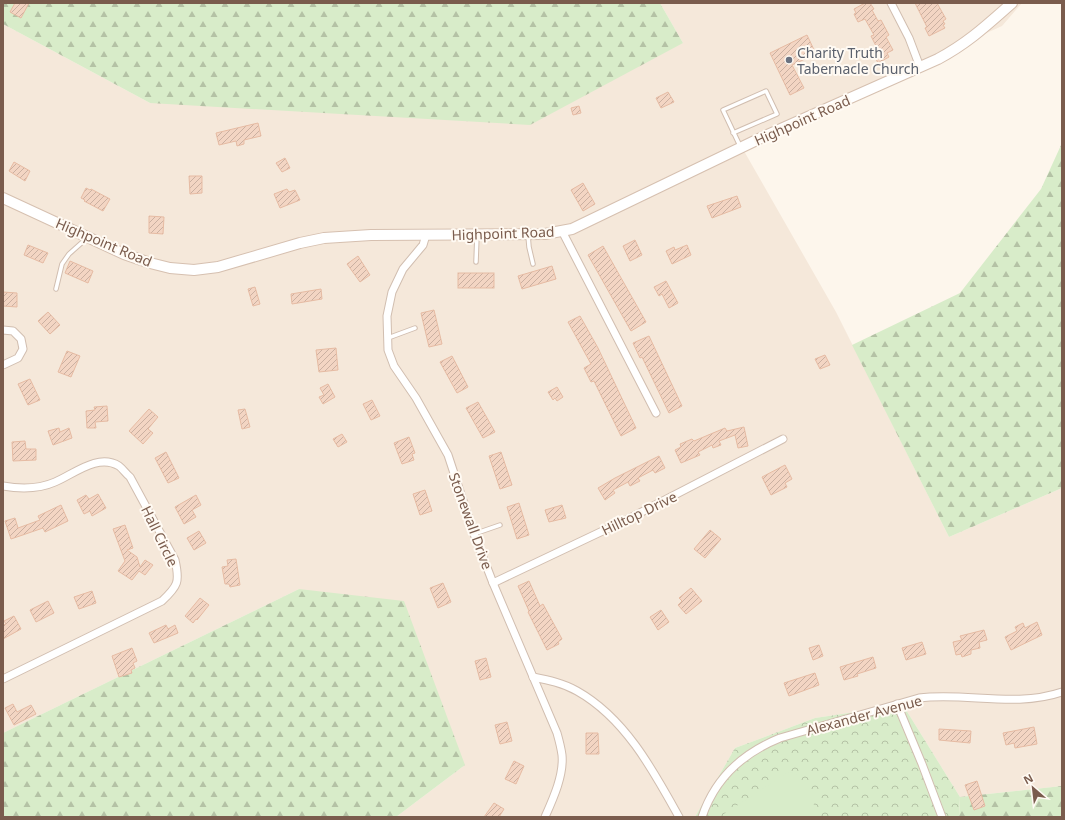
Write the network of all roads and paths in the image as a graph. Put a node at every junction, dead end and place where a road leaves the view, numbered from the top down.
1 (891, 3) edge
2 (1012, 3) edge
3 (920, 67) junction
4 (733, 133) junction
5 (740, 147) junction
6 (3, 198) edge
7 (562, 231) junction
8 (477, 234) junction
9 (528, 234) junction
10 (426, 235) junction
11 (88, 237) junction
12 (476, 262) dead end
13 (533, 264) dead end
14 (56, 289) dead end
15 (415, 328) dead end
16 (3, 330) edge
17 (388, 338) junction
18 (3, 365) edge
19 (656, 413) dead end
20 (783, 439) dead end
21 (3, 486) edge
22 (500, 525) dead end
23 (474, 534) junction
24 (493, 583) junction
25 (533, 677) junction
26 (3, 680) edge
27 (1062, 692) edge
28 (897, 704) junction
29 (544, 817) edge
30 (680, 817) edge
31 (702, 817) edge
32 (942, 817) edge

1 - 3 street
2 - 3 street, Highpoint Road
3 - 5 street, Highpoint Road
4 - 4 lane
4 - 5 lane
5 - 7 street, Highpoint Road
6 - 11 street, Highpoint Road
7 - 9 street, Highpoint Road
7 - 19 street
8 - 9 street, Highpoint Road
8 - 10 street, Highpoint Road
8 - 12 lane
9 - 13 lane
10 - 11 street, Highpoint Road
10 - 17 street, Stonewall Drive
11 - 14 lane
15 - 17 lane
16 - 18 street
17 - 23 street, Stonewall Drive
20 - 24 street, Hilltop Drive
21 - 26 street, Hall Circle
22 - 23 lane
23 - 24 street, Stonewall Drive
24 - 25 street, Stonewall Drive
25 - 29 street, Stonewall Drive
25 - 30 street
27 - 28 street, Alexander Avenue
28 - 31 street, Alexander Avenue
28 - 32 street

